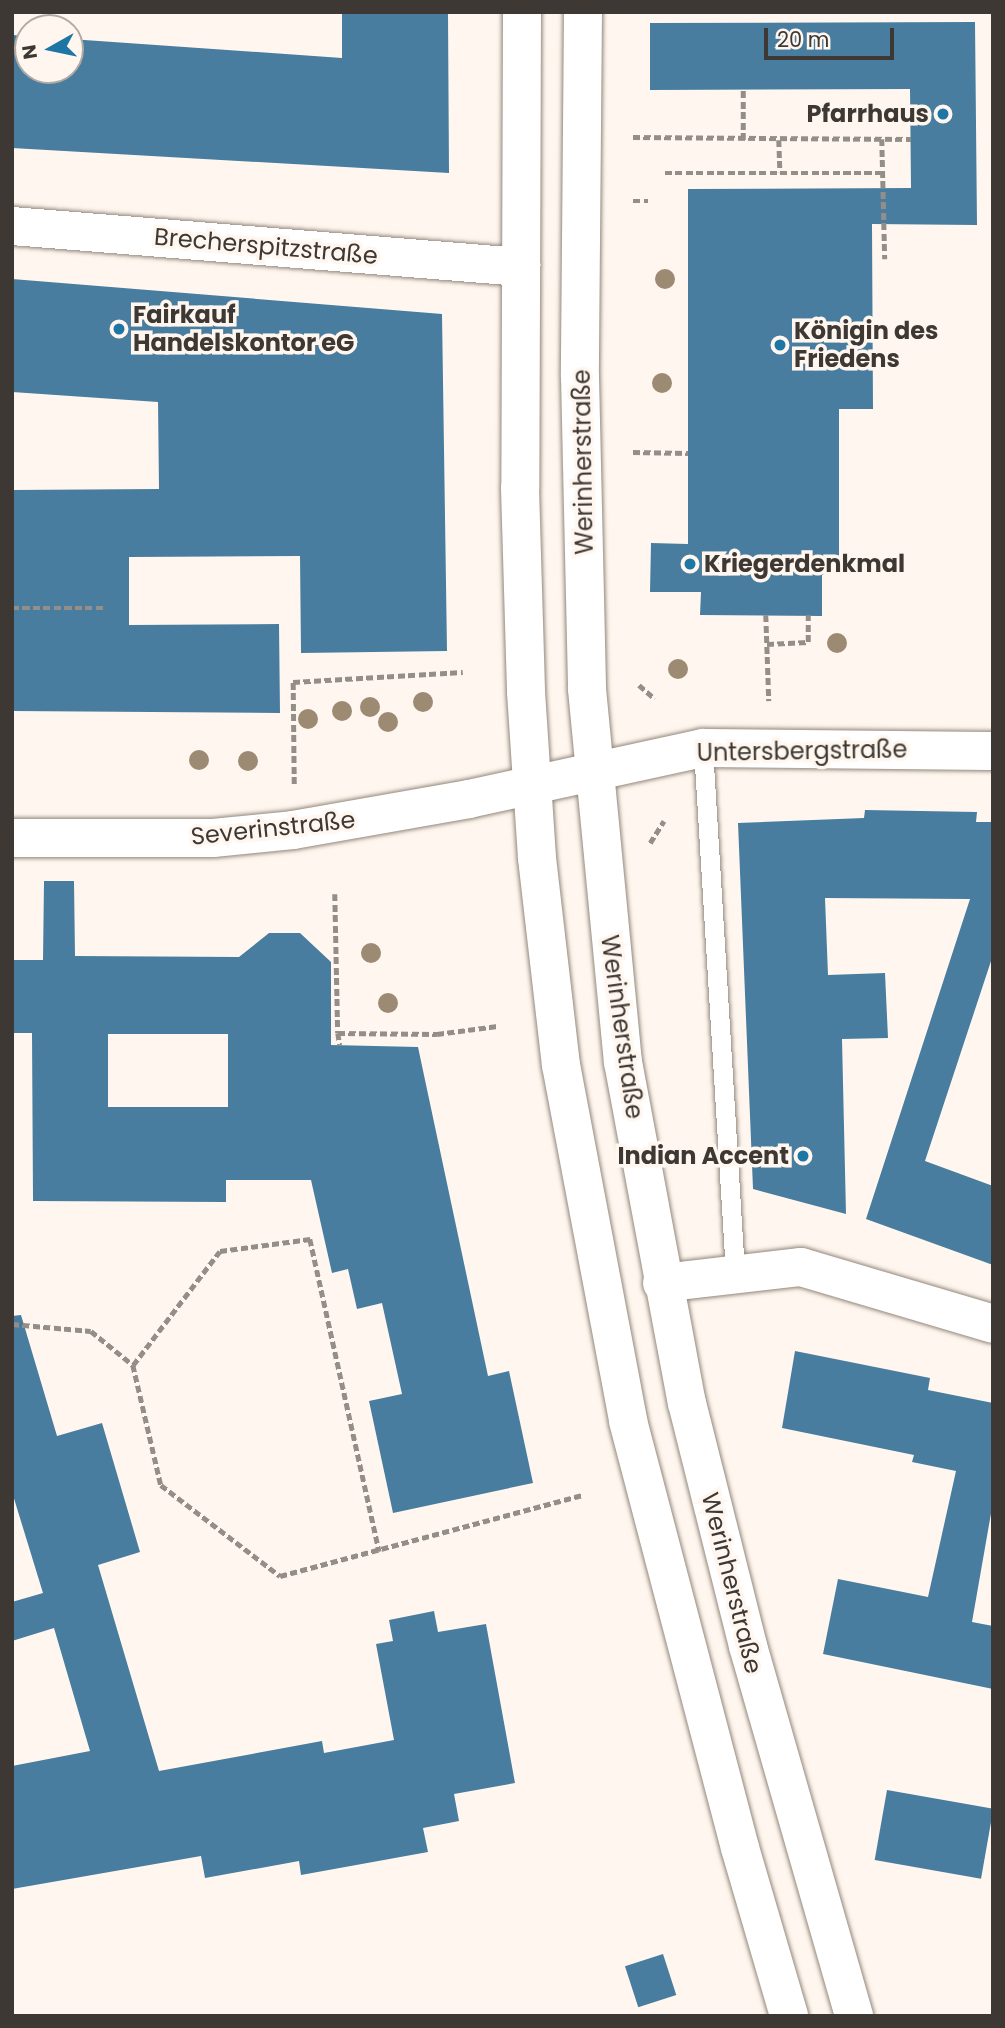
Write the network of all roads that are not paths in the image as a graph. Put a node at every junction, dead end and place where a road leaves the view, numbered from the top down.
1 (522, 12) edge
2 (583, 12) edge
3 (12, 226) edge
4 (521, 267) junction
5 (703, 748) junction
6 (993, 751) edge
7 (594, 772) junction
8 (531, 786) junction
9 (12, 838) edge
10 (735, 1273) junction
11 (662, 1283) junction
12 (993, 1324) edge
13 (789, 2016) edge
14 (854, 2016) edge

1 - 4 main road
2 - 7 main road, Werinherstraße
3 - 4 main road, Brecherspitzstraße
4 - 8 main road
5 - 6 main road, Untersbergstraße
5 - 7 main road, Untersbergstraße
5 - 10 lane
7 - 8 main road, Untersbergstraße
7 - 11 main road, Werinherstraße
8 - 9 main road, Severinstraße
8 - 13 main road
10 - 11 main road
10 - 12 main road
11 - 14 main road, Werinherstraße

